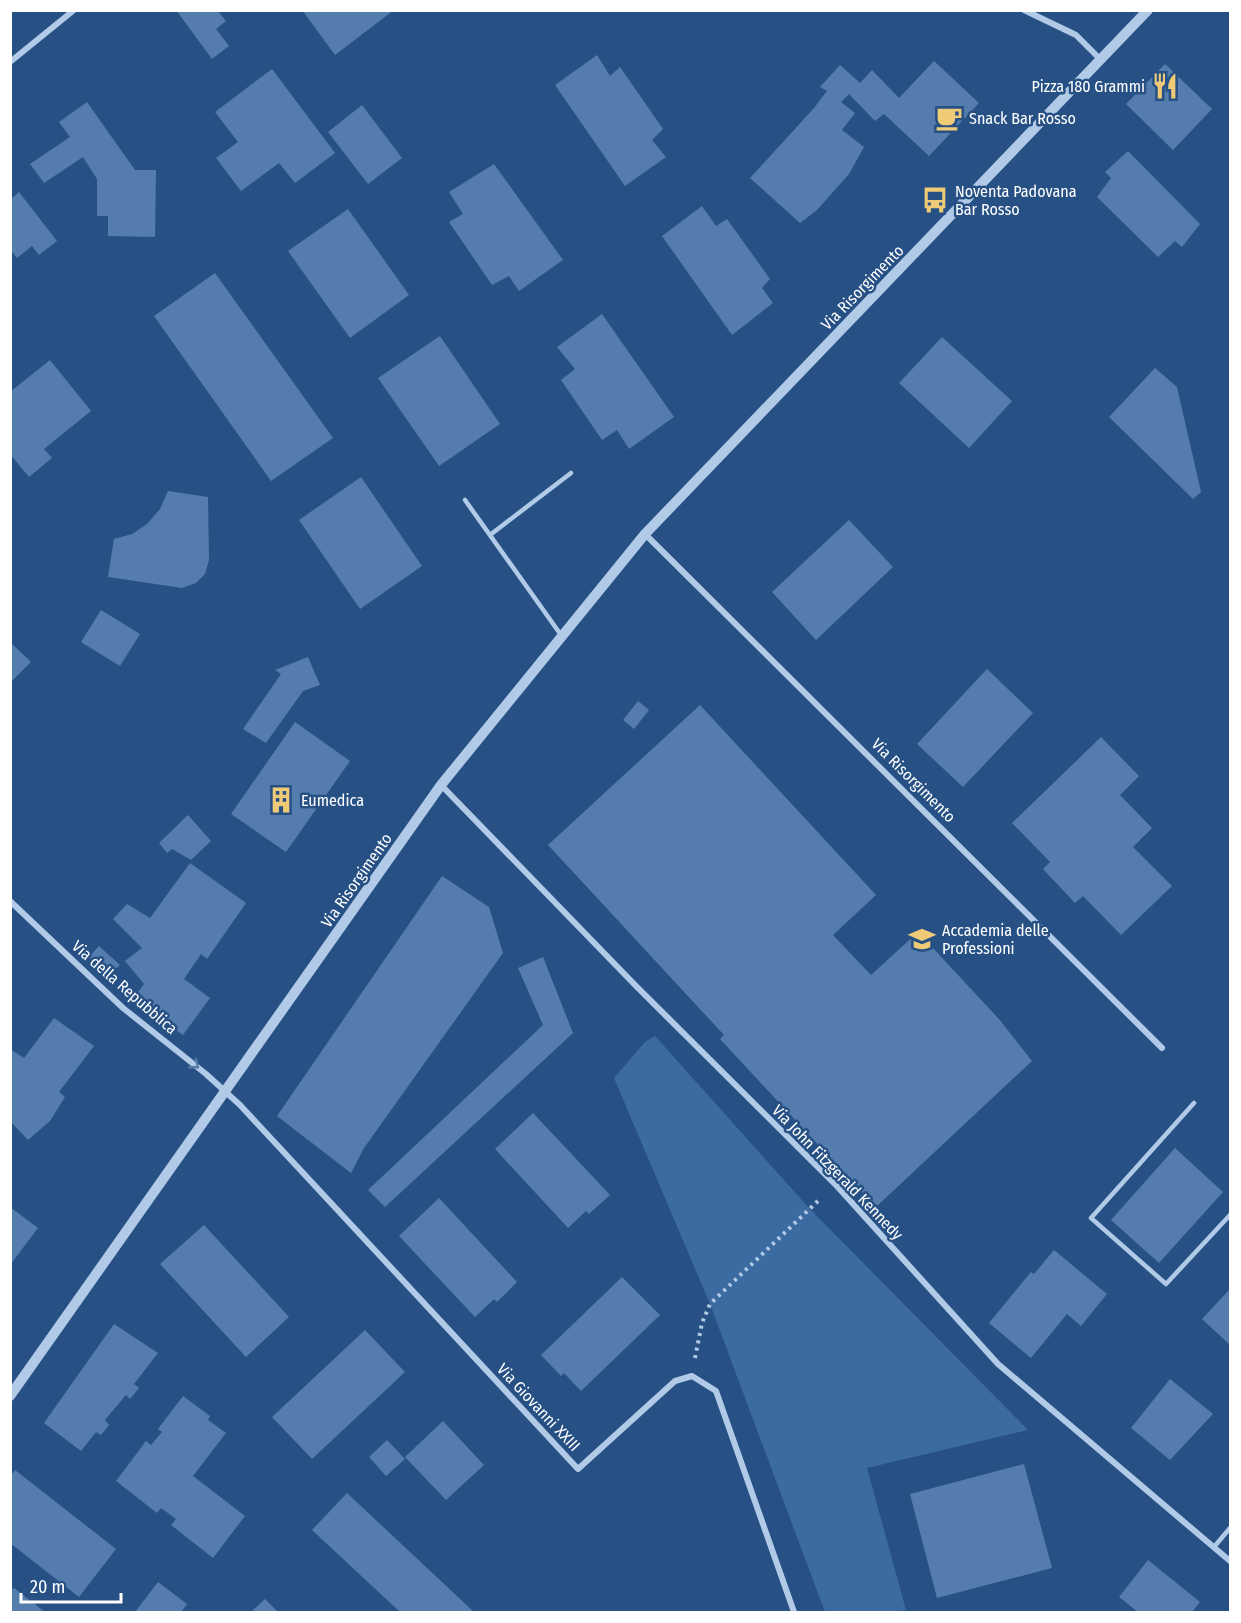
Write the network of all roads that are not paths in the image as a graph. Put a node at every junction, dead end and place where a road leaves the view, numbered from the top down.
1 (74, 10) edge
2 (1024, 10) edge
3 (1148, 10) edge
4 (1101, 60) junction
5 (10, 62) edge
6 (572, 473) dead end
7 (465, 500) dead end
8 (645, 534) junction
9 (490, 535) junction
10 (562, 636) junction
11 (441, 785) junction
12 (10, 901) edge
13 (1162, 1048) dead end
14 (225, 1090) junction
15 (1194, 1103) dead end
16 (1230, 1215) edge
17 (10, 1396) edge
18 (1230, 1528) edge
19 (1214, 1547) junction
20 (1230, 1561) edge
21 (794, 1612) edge

1 - 5 street
2 - 4 street
3 - 4 street, Via Risorgimento
4 - 8 street, Via Risorgimento
6 - 9 lane
7 - 9 lane
8 - 10 street, Via Risorgimento
8 - 13 street, Via Risorgimento
9 - 10 lane
10 - 11 street, Via Risorgimento
11 - 14 street, Via Risorgimento
11 - 19 street, Via John Fitzgerald Kennedy
12 -> 14 street, Via della Repubblica
14 - 17 street, Via Risorgimento
14 - 21 street, Via Giovanni XXIII
15 - 16 lane
18 - 19 lane
19 - 20 street, Via John Fitzgerald Kennedy

